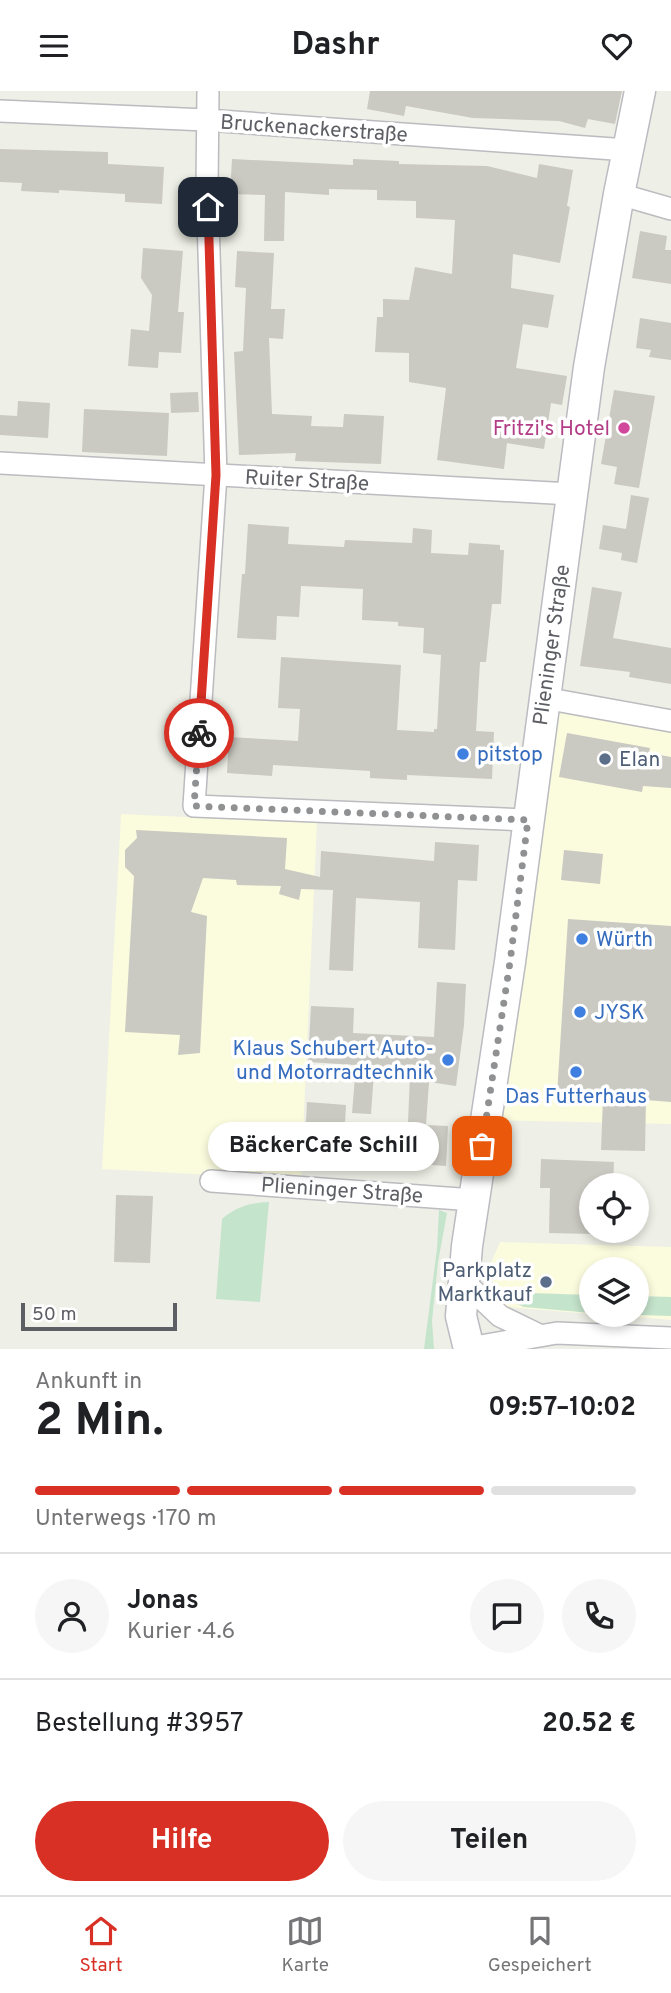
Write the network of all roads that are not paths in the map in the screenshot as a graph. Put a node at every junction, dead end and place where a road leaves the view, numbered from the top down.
1 (208, 91) edge
2 (640, 91) edge
3 (0, 111) edge
4 (206, 121) junction
5 (628, 150) junction
6 (619, 194) junction
7 (671, 209) edge
8 (0, 463) edge
9 (216, 475) junction
10 (571, 494) junction
11 (544, 698) junction
12 (671, 721) edge
13 (528, 820) junction
14 (211, 1181) dead end
15 (474, 1200) junction
16 (463, 1281) junction
17 (671, 1338) edge
18 (534, 1342) edge
19 (469, 1349) edge

1 - 4 street
2 - 5 main road, Plieninger Straße
3 - 4 street, Bruckenackerstraße
4 - 5 street, Bruckenackerstraße
4 - 9 street
5 - 6 main road, Plieninger Straße
6 - 7 street
6 - 10 main road, Plieninger Straße
8 - 9 street, Ruiter Straße
9 - 10 street, Ruiter Straße
9 - 13 street
10 - 11 main road, Plieninger Straße
11 - 12 street
11 - 13 main road, Plieninger Straße
13 - 15 main road, Plieninger Straße
14 - 15 street, Plieninger Straße
15 - 16 main road, Plieninger Straße
16 - 18 street, Plieninger Straße
16 - 19 main road, Plieninger Straße
17 - 18 street, Plieninger Straße
18 - 19 street, Plieninger Straße

